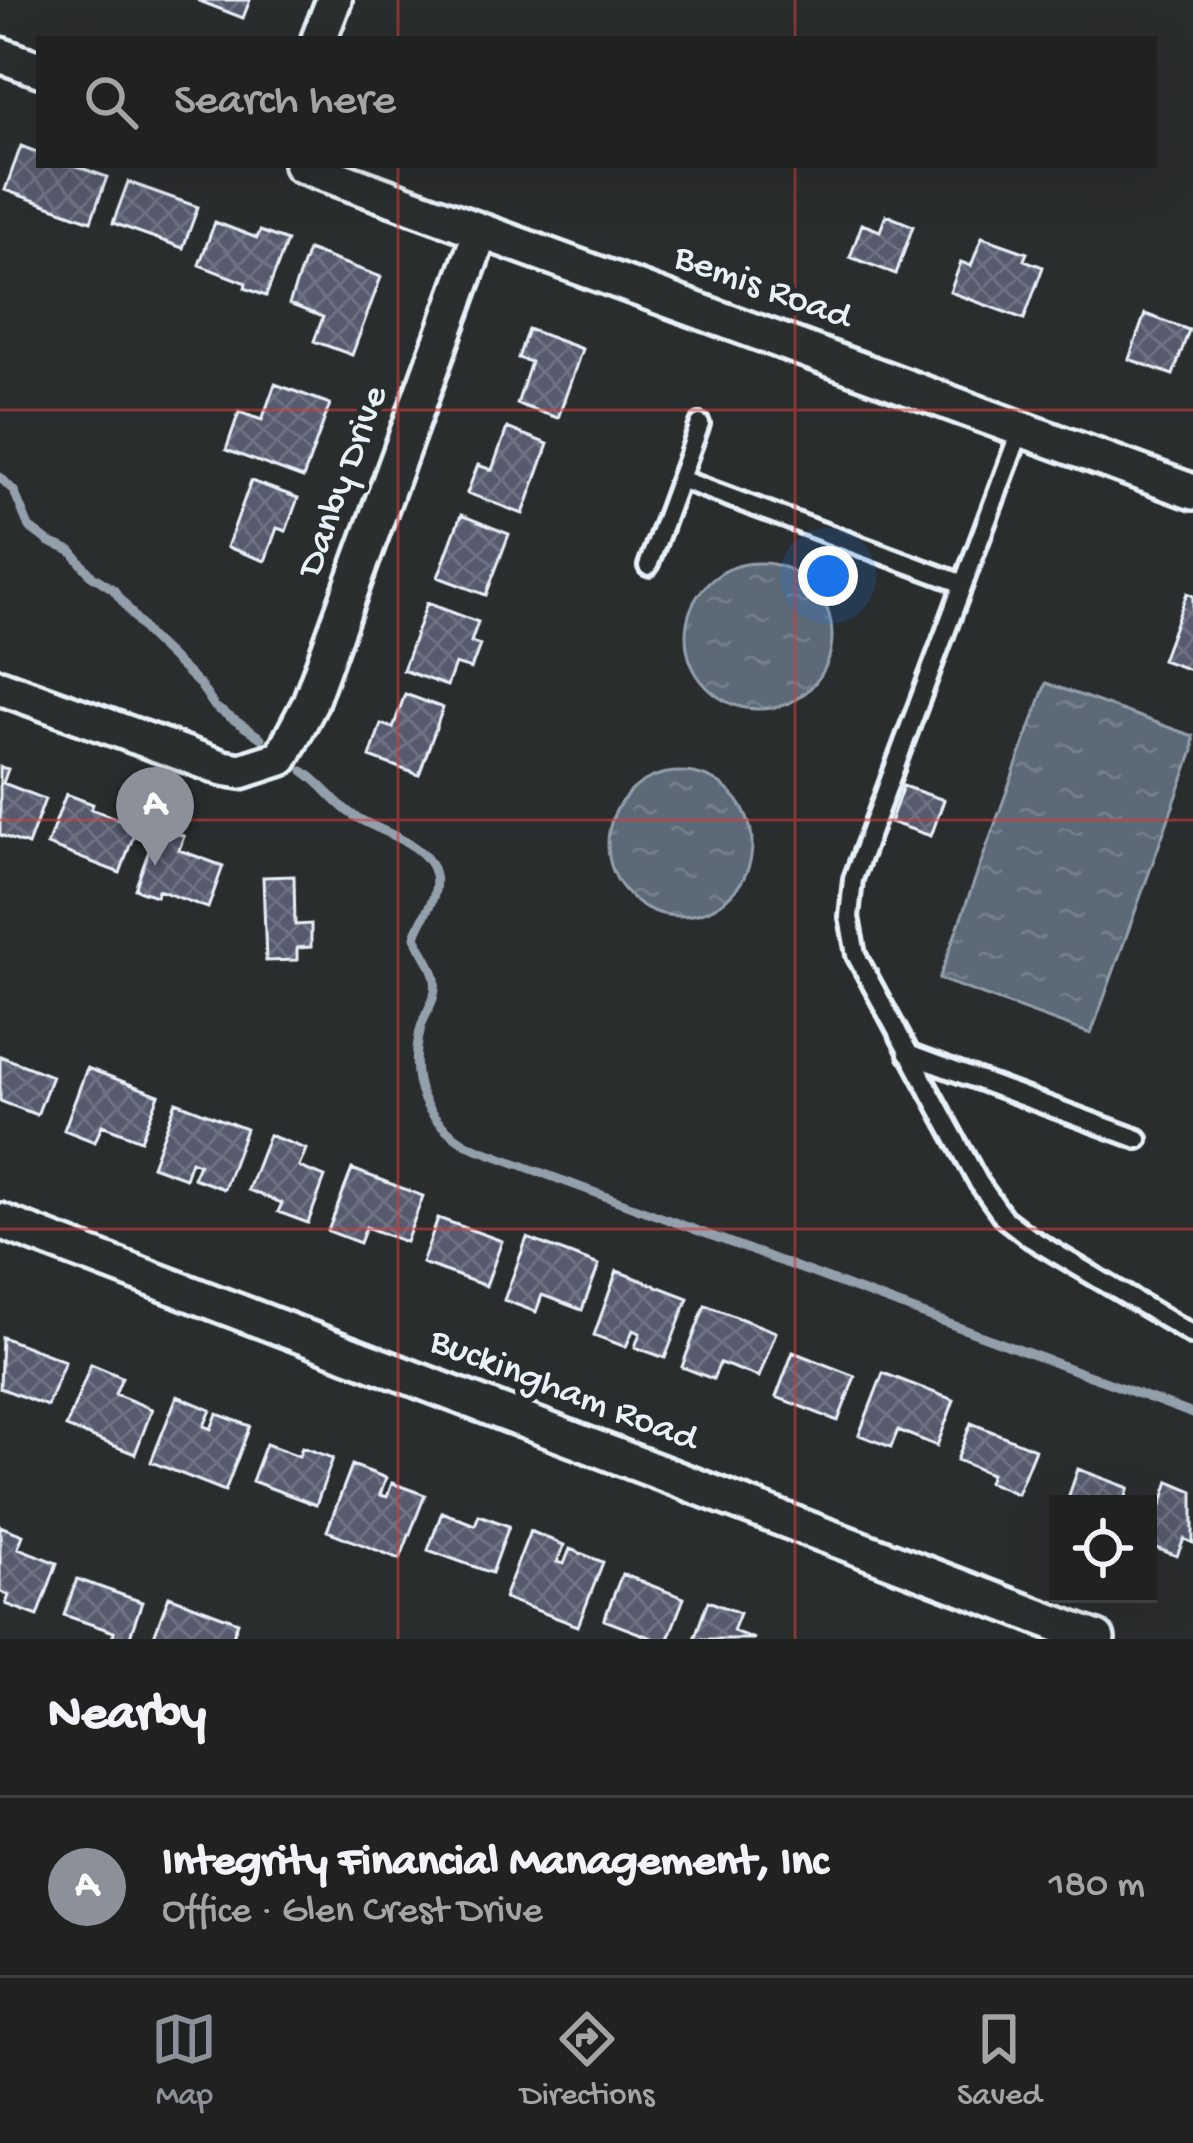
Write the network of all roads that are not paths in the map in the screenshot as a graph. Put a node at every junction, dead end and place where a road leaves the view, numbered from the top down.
1 (334, 0) edge
2 (320, 36) edge
3 (0, 55) edge
4 (36, 68) edge
5 (310, 168) edge
6 (482, 231) junction
7 (700, 424) dead end
8 (1021, 429) junction
9 (680, 479) junction
10 (1193, 492) edge
11 (648, 566) dead end
12 (963, 584) junction
13 (0, 688) edge
14 (908, 1054) junction
15 (1138, 1139) dead end
16 (0, 1220) edge
17 (1193, 1335) edge
18 (1097, 1639) edge

1 - 2 street
3 - 4 street
5 - 6 street, Bemis Road
6 - 8 street, Bemis Road
6 - 13 street, Danby Drive
7 - 9 lane
8 - 10 street, Bemis Road
8 - 12 lane
9 - 11 lane
9 - 12 lane
12 - 14 lane
14 - 15 lane
14 - 17 lane
16 - 18 street, Buckingham Road

